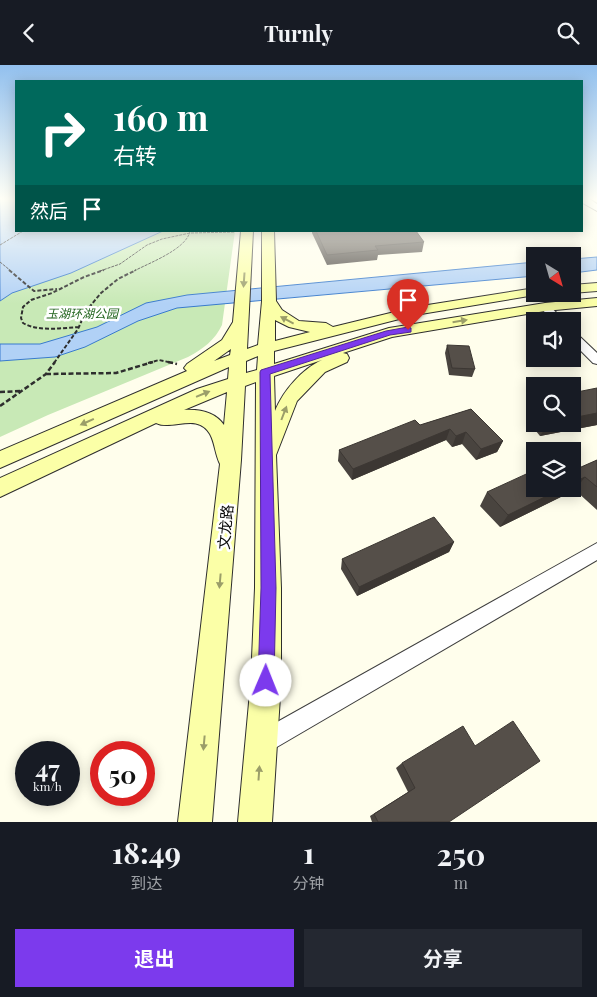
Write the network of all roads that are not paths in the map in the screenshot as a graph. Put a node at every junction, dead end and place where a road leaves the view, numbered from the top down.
1 (243, 233) edge
2 (268, 233) edge
3 (597, 287) edge
4 (581, 288) edge
5 (526, 293) edge
6 (269, 301) junction
7 (597, 302) edge
8 (546, 307) junction
9 (551, 312) edge
10 (241, 321) junction
11 (348, 327) junction
12 (426, 327) junction
13 (581, 344) edge
14 (265, 348) junction
15 (238, 359) junction
16 (597, 360) edge
17 (265, 372) junction
18 (236, 382) junction
19 (118, 409) junction
20 (266, 458) junction
21 (0, 460) edge
22 (46, 467) junction
23 (230, 470) junction
24 (0, 488) edge
25 (597, 551) edge
26 (262, 743) junction
27 (195, 822) edge
28 (255, 822) edge

1 -> 10 main road, 文龙路
2 - 6 main road
3 - 4 main road
5 - 11 main road
11 -> 6 main road
6 - 14 main road
7 - 8 main road
8 - 9 street
12 -> 8 main road
10 - 15 main road, 文龙路
10 - 19 main road
11 - 14 main road
12 - 17 main road
20 -> 12 main road
13 - 16 street
14 - 15 main road
14 - 17 main road
15 - 18 main road, 文龙路
15 - 19 main road
17 - 18 main road
17 - 20 main road
22 -> 18 main road
18 - 23 main road, 文龙路
19 -> 21 main road
20 - 26 main road
22 - 23 main road
22 - 24 main road
23 -> 27 main road, 文龙路
25 - 26 street
28 -> 26 main road

